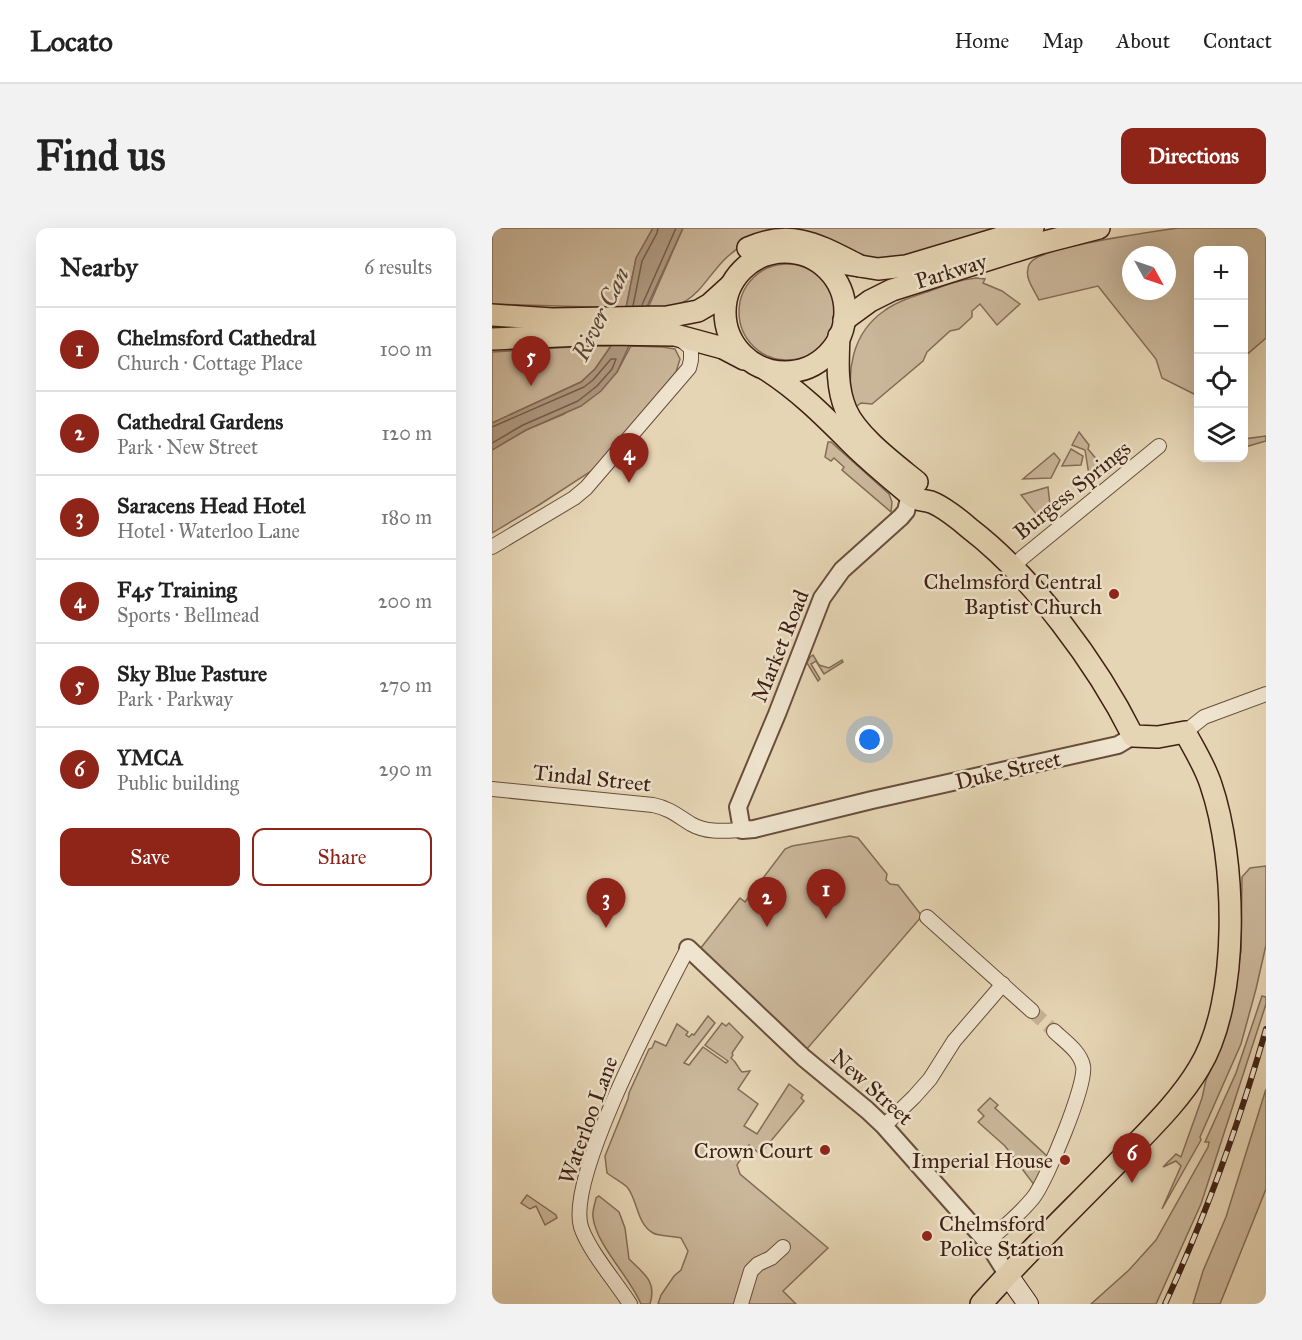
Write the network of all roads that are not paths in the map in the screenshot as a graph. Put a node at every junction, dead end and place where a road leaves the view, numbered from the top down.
1 (1033, 228) edge
2 (1099, 228) edge
3 (818, 261) junction
4 (860, 266) junction
5 (732, 284) junction
6 (492, 315) edge
7 (607, 326) junction
8 (665, 326) junction
9 (842, 328) junction
10 (492, 339) edge
11 (759, 366) junction
12 (1159, 446) dead end
13 (910, 495) junction
14 (931, 501) junction
15 (895, 524) junction
16 (492, 547) edge
17 (1014, 567) junction
18 (1266, 694) edge
19 (1185, 732) junction
20 (1133, 736) junction
21 (492, 789) edge
22 (742, 830) junction
23 (927, 916) dead end
24 (688, 948) joint
25 (1003, 984) junction
26 (1032, 1011) tunnel mouth
27 (1054, 1031) tunnel mouth
28 (884, 1126) junction
29 (987, 1242) junction
30 (783, 1247) dead end
31 (1007, 1274) junction
32 (630, 1304) edge
33 (741, 1304) edge
34 (981, 1304) edge
35 (1028, 1304) edge

1 - 4 main road, Parkway
2 - 9 main road, Parkway
3 - 4 main road, Parkway
3 - 5 main road
3 - 9 main road
4 - 8 main road
5 - 8 main road
5 - 11 main road
6 - 7 main road
7 - 8 main road
7 - 10 main road
8 - 11 main road
8 - 16 street
9 - 11 main road
9 - 14 main road
11 - 13 main road
12 - 17 street, Burgess Springs
13 - 14 main road
13 - 15 street, Market Road
14 - 15 street, Market Road
14 - 17 main road
15 - 22 street, Market Road
17 - 20 main road
18 - 19 street, Duke Street
19 - 20 main road, Duke Street
19 - 31 main road
20 - 22 street, Duke Street
21 - 22 street, Tindal Street
23 - 25 street
24 - 28 street, New Street
24 - 32 street, Waterloo Lane
25 - 26 street
25 - 28 street
27 - 29 street
28 - 29 street, New Street
29 - 31 street, New Street
30 - 33 street
31 - 34 main road
31 - 35 main road, New Street

